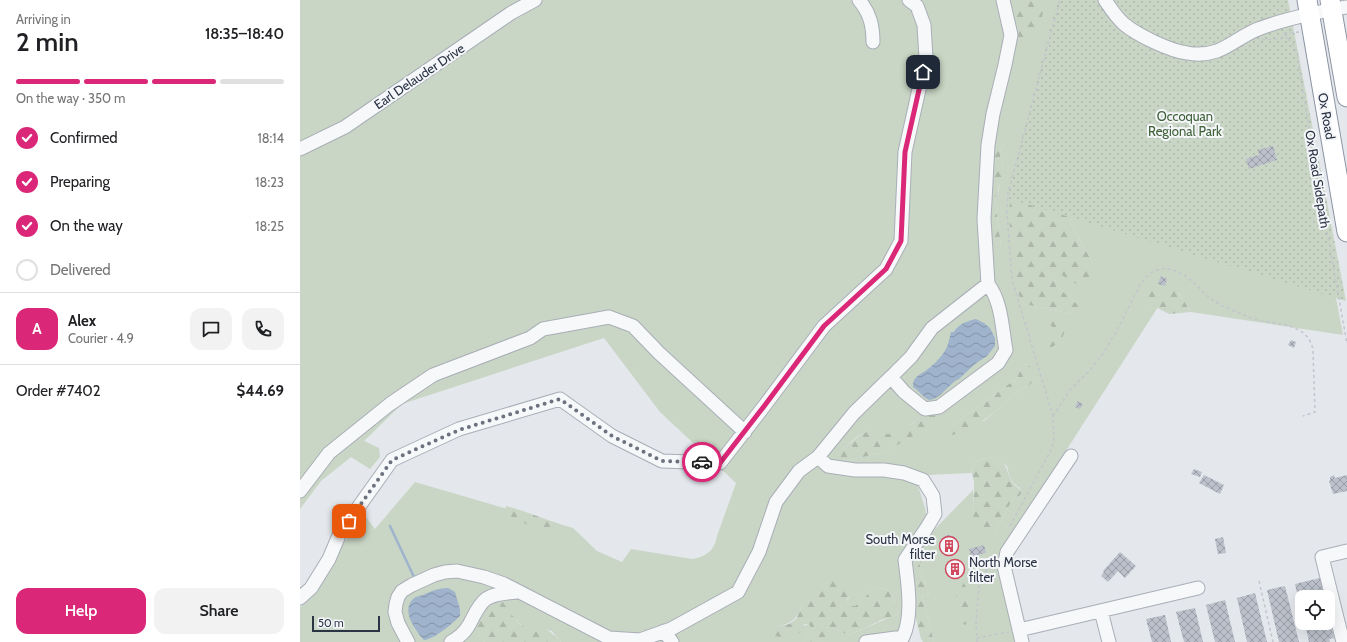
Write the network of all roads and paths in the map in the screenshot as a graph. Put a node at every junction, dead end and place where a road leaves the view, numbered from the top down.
1 (535, 0) edge
2 (859, 0) edge
3 (909, 0) edge
4 (1003, 0) edge
5 (1060, 0) edge
6 (1105, 0) edge
7 (1336, 6) edge
8 (1308, 7) edge
9 (1298, 33) dead end
10 (873, 42) dead end
11 (1347, 97) edge
12 (300, 149) edge
13 (1347, 232) edge
14 (988, 284) junction
15 (1347, 344) edge
16 (891, 377) junction
17 (1053, 416) junction
18 (1303, 416) dead end
19 (744, 432) junction
20 (1071, 456) dead end
21 (818, 457) junction
22 (300, 491) edge
23 (1009, 528) dead end
24 (1347, 551) edge
25 (995, 554) dead end
26 (1259, 581) dead end
27 (1198, 588) dead end
28 (517, 592) junction
29 (300, 598) edge
30 (1101, 611) junction
31 (1021, 636) edge
32 (668, 637) edge
33 (977, 638) junction
34 (408, 642) edge
35 (451, 642) edge
36 (866, 642) edge
37 (977, 642) edge
38 (1109, 642) edge
39 (1273, 642) edge
40 (1343, 642) edge

1 - 12 street, Earl Delauder Drive
2 - 10 street
3 - 19 street
4 - 14 street
5 - 17 path
6 - 8 street
7 - 8 street
7 - 11 highway, Ox Road
8 - 13 highway, Ox Road
9 - 15 path, Ox Road Sidepath
14 - 16 street
14 - 16 street
16 - 21 street
17 - 18 path
17 - 23 path
19 - 22 street
19 - 29 street
20 - 31 street
21 - 32 street
21 - 36 street
24 - 40 street
25 - 33 path
26 - 39 path
27 - 30 street
28 - 32 street
28 - 34 street
28 - 35 street
30 - 31 street
30 - 38 street
31 - 33 path
33 - 37 path

